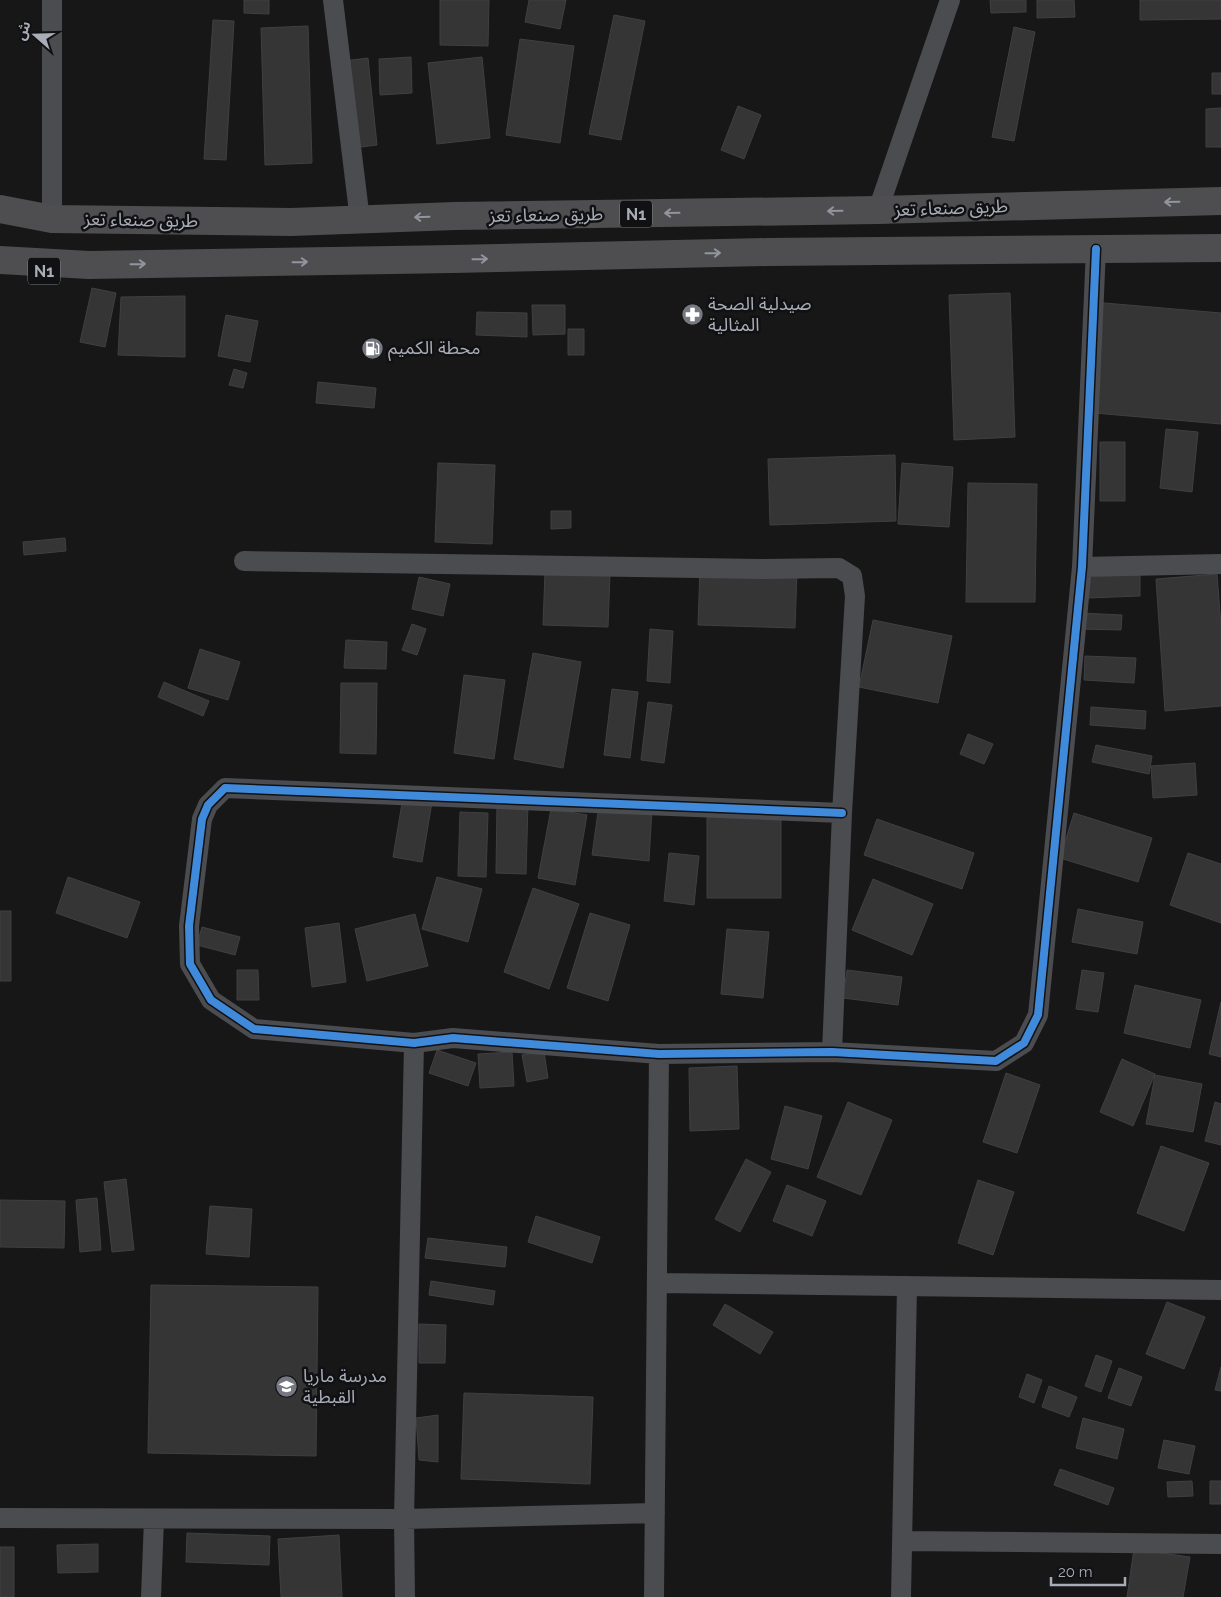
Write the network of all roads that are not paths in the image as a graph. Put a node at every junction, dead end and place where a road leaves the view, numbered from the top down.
1 (52, 0) edge
2 (333, 0) edge
3 (950, 0) edge
4 (1221, 201) edge
5 (0, 209) edge
6 (878, 210) junction
7 (455, 216) junction
8 (52, 219) junction
9 (360, 220) junction
10 (0, 228) edge
11 (1221, 248) edge
12 (1096, 249) junction
13 (453, 259) junction
14 (0, 260) edge
15 (89, 265) junction
16 (0, 278) edge
17 (244, 561) dead end
18 (1221, 564) edge
19 (1082, 567) junction
20 (842, 813) junction
21 (414, 1043) junction
22 (832, 1052) junction
23 (659, 1054) junction
24 (657, 1282) junction
25 (907, 1286) junction
26 (1221, 1290) edge
27 (655, 1513) junction
28 (0, 1518) edge
29 (404, 1518) junction
30 (154, 1519) junction
31 (902, 1541) junction
32 (1221, 1544) edge
33 (151, 1597) edge
34 (405, 1597) edge
35 (654, 1597) edge
36 (901, 1597) edge

1 - 8 street
2 - 9 street
3 - 6 street
4 -> 6 highway, طريق صنعاء تعز / N1
5 - 8 highway, طريق صنعاء تعز / N1
6 -> 7 highway, طريق صنعاء تعز / N1
7 -> 9 highway, طريق صنعاء تعز / N1
7 - 13 highway
8 - 9 highway, طريق صنعاء تعز / N1
8 - 10 highway, طريق صنعاء تعز / N1
11 - 12 highway, N1
13 -> 12 highway, N1
12 - 19 street
15 -> 13 highway, N1
14 - 15 highway, N1
15 - 16 highway, N1
17 - 20 street
18 - 19 street
19 - 22 street
20 - 21 street
20 - 22 street
21 - 23 street
21 - 29 street
22 - 23 street
23 - 24 street
24 - 25 street
24 - 27 street
25 - 26 street
25 - 31 street
27 - 29 street
27 - 35 street
28 - 30 street
29 - 30 street
29 - 34 street
30 - 33 street
31 - 32 street
31 - 36 street

